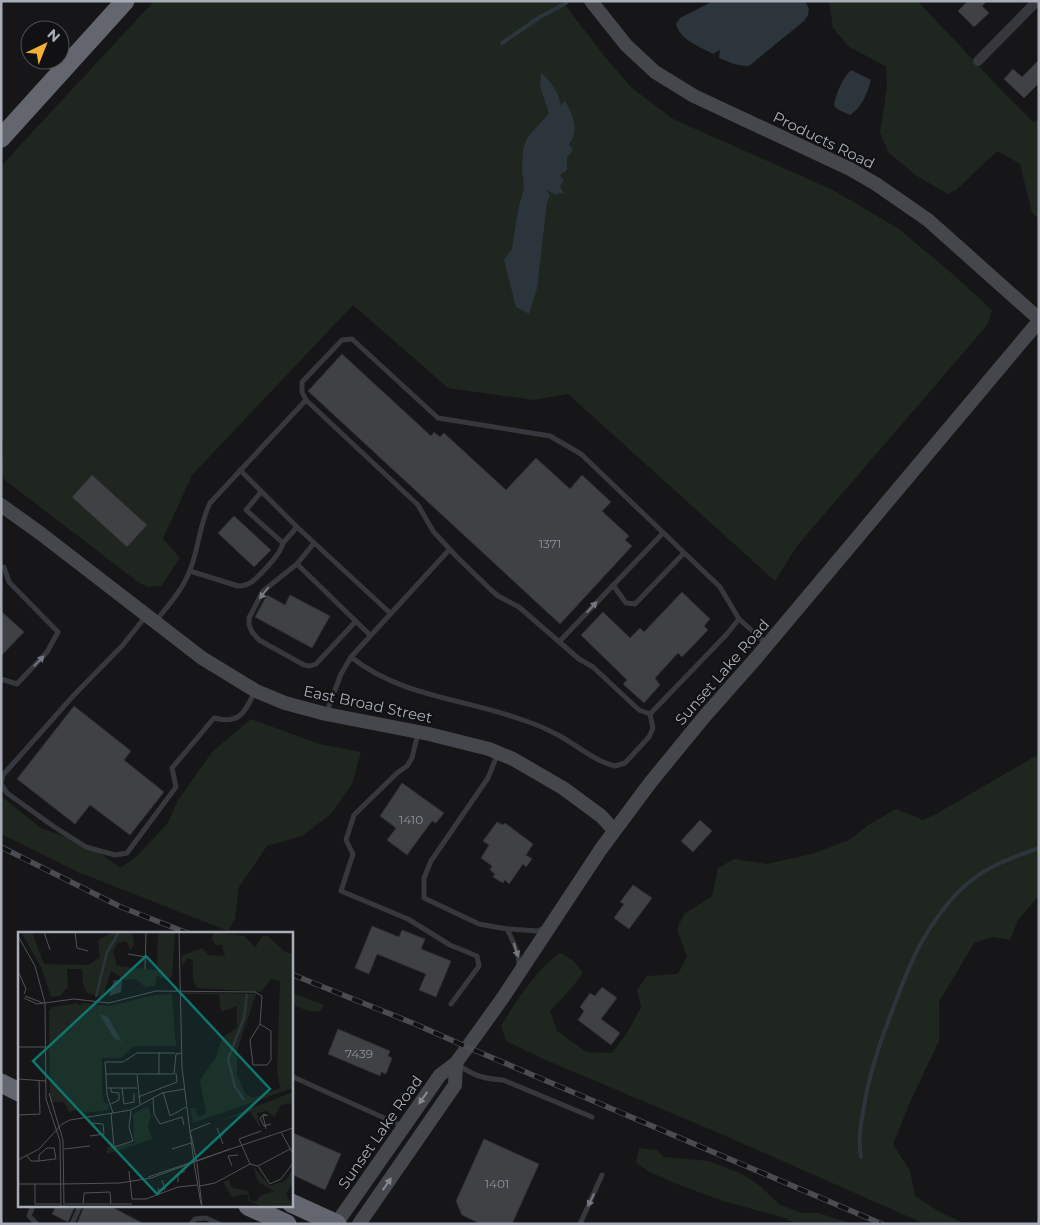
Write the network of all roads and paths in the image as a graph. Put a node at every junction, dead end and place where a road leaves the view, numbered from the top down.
1 (125, 1) edge
2 (591, 1) edge
3 (1032, 3) edge
4 (978, 61) dead end
5 (1, 138) edge
6 (1039, 320) edge
7 (306, 400) junction
8 (240, 470) junction
9 (261, 492) junction
10 (1, 505) edge
11 (297, 527) junction
12 (663, 533) junction
13 (283, 543) junction
14 (314, 543) junction
15 (449, 550) junction
16 (684, 553) junction
17 (297, 564) junction
18 (4, 568) dead end
19 (190, 571) junction
20 (613, 585) junction
21 (390, 613) junction
22 (151, 619) junction
23 (739, 619) junction
24 (356, 621) junction
25 (370, 635) junction
26 (559, 642) junction
27 (767, 644) junction
28 (351, 657) junction
29 (1, 679) edge
30 (256, 691) junction
31 (326, 714) junction
32 (650, 714) junction
33 (419, 732) junction
34 (499, 753) junction
35 (1, 784) edge
36 (614, 830) junction
37 (550, 925) junction
38 (507, 929) junction
39 (519, 973) junction
40 (451, 1004) dead end
41 (456, 1063) junction
42 (292, 1076) edge
43 (1, 1083) edge
44 (18, 1092) edge
45 (592, 1117) dead end
46 (403, 1127) junction
47 (602, 1175) dead end
48 (292, 1203) edge
49 (32, 1208) edge
50 (79, 1208) edge
51 (252, 1208) edge
52 (37, 1224) edge
53 (72, 1224) edge
54 (191, 1224) edge
55 (219, 1224) edge
56 (287, 1224) edge
57 (336, 1224) edge
58 (359, 1224) edge
59 (580, 1224) edge

1 - 5 highway
2 - 6 main road, Products Road
3 - 4 street
6 - 27 main road, Sunset Lake Road
7 - 8 lane
7 - 12 lane
7 - 15 lane
8 - 9 lane
8 - 19 lane
9 - 11 lane
9 - 13 lane
10 - 22 main road, East Broad Street
11 - 13 lane
11 - 14 lane
12 - 16 lane
12 - 20 lane
13 - 19 lane
14 - 17 lane
14 - 21 lane
15 - 21 lane
15 - 26 lane
16 - 20 lane
16 - 23 lane
17 - 24 lane
17 -> 24 lane
29 -> 18 lane
19 - 22 lane
26 -> 20 lane
21 - 25 lane
22 - 30 main road, East Broad Street
22 - 35 lane
23 - 27 lane
23 - 32 lane
24 - 25 lane
25 - 28 lane
26 - 32 lane
27 - 36 main road, Sunset Lake Road
28 - 31 lane
28 - 32 lane
30 - 31 main road, East Broad Street
30 - 35 lane
31 - 33 main road, East Broad Street
33 - 34 main road, East Broad Street
33 - 40 lane
34 - 36 main road, East Broad Street
34 - 38 lane
36 - 37 main road, Sunset Lake Road
37 - 38 lane
37 - 39 main road, Sunset Lake Road
38 -> 39 lane
39 - 41 main road, Sunset Lake Road
41 - 45 lane
41 -> 46 main road, Sunset Lake Road
58 -> 41 main road, Sunset Lake Road
42 - 46 lane
43 - 44 highway
46 - 57 main road, Sunset Lake Road
47 -> 59 lane
48 - 57 highway
49 - 52 lane
50 - 53 lane
51 - 56 highway
54 - 55 lane

